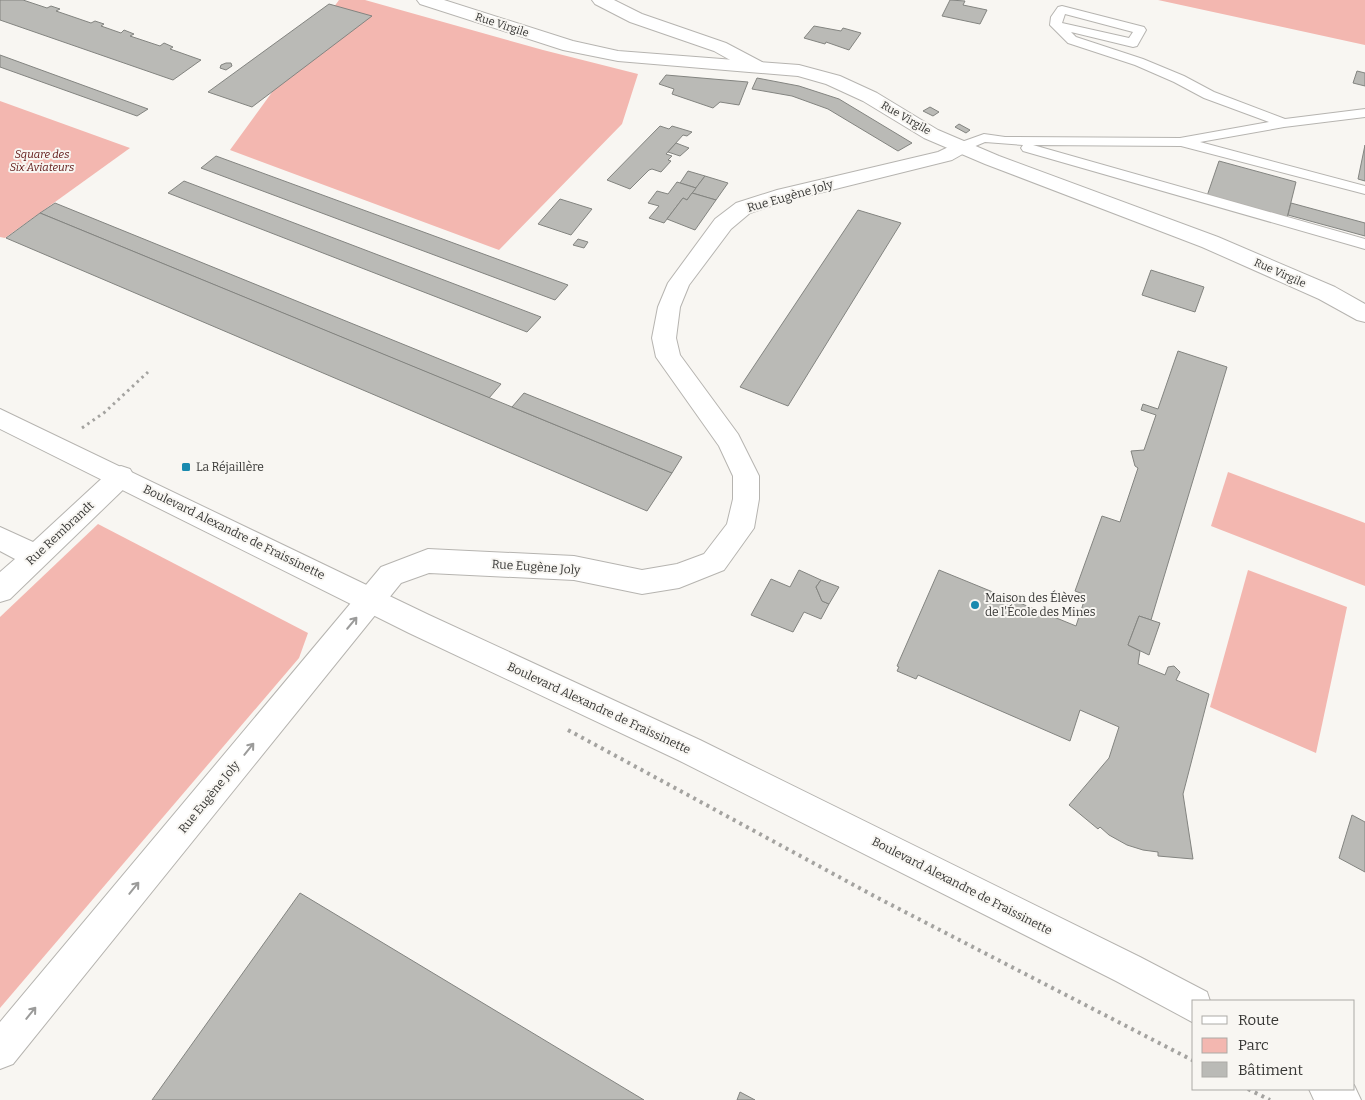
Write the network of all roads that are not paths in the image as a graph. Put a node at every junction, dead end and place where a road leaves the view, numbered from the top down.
1 (426, 0) edge
2 (601, 0) edge
3 (1056, 25) junction
4 (755, 66) junction
5 (1365, 113) edge
6 (1284, 123) junction
7 (1005, 141) junction
8 (1180, 142) junction
9 (961, 147) junction
10 (1365, 190) edge
11 (1365, 244) edge
12 (1365, 314) edge
13 (0, 418) edge
14 (121, 476) junction
15 (0, 538) edge
16 (35, 556) junction
17 (0, 590) edge
18 (370, 599) junction
19 (1192, 1004) edge
20 (0, 1051) edge
21 (1329, 1090) edge
22 (1342, 1100) edge

1 - 4 street, Rue Virgile
2 - 4 street
3 - 3 lane
3 - 6 lane
4 - 9 street, Rue Virgile
5 - 6 lane
6 - 8 lane
7 - 8 lane
7 - 9 lane
7 - 11 lane
8 - 10 lane
9 - 12 street, Rue Virgile
9 - 18 street, Rue Eugène Joly
13 - 14 street, Boulevard Alexandre de Fraissinette
14 - 16 street, Rue Rembrandt
14 - 18 street, Boulevard Alexandre de Fraissinette
15 - 16 street
16 - 17 street, Rue Rembrandt
18 - 19 street, Boulevard Alexandre de Fraissinette
20 -> 18 street, Rue Eugène Joly
21 - 22 street

